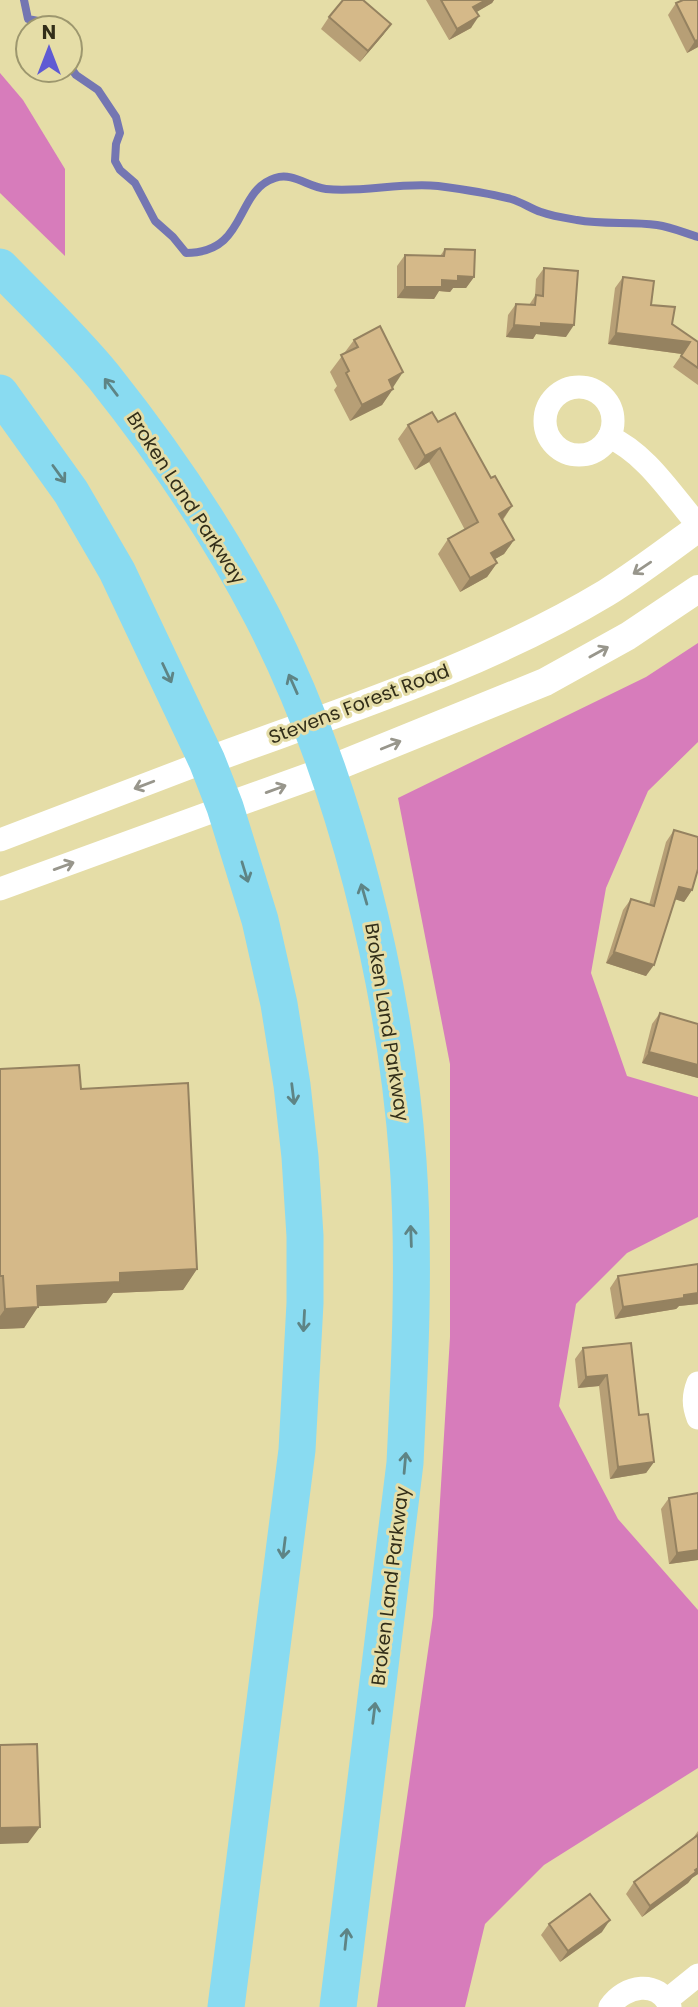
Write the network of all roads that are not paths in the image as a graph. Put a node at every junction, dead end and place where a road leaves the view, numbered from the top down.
1 (0, 267) edge
2 (0, 393) edge
3 (609, 437) dead end
4 (698, 527) edge
5 (698, 589) edge
6 (310, 723) junction
7 (207, 761) junction
8 (328, 770) junction
9 (225, 807) junction
10 (0, 840) edge
11 (0, 889) edge
12 (698, 1383) edge
13 (698, 1418) edge
14 (698, 1975) edge
15 (668, 2003) edge
16 (226, 2007) edge
17 (338, 2007) edge
18 (610, 2007) edge

6 -> 1 main road, Broken Land Parkway
2 -> 7 main road
3 - 4 street
4 -> 6 street, Stevens Forest Road
8 -> 5 street
6 - 7 street, Stevens Forest Road
6 - 8 main road, Broken Land Parkway
7 - 9 main road
7 -> 10 street, Stevens Forest Road
9 -> 8 street
17 -> 8 main road, Broken Land Parkway
11 -> 9 street
9 -> 16 main road
12 - 13 street
14 - 15 street
15 - 18 street

